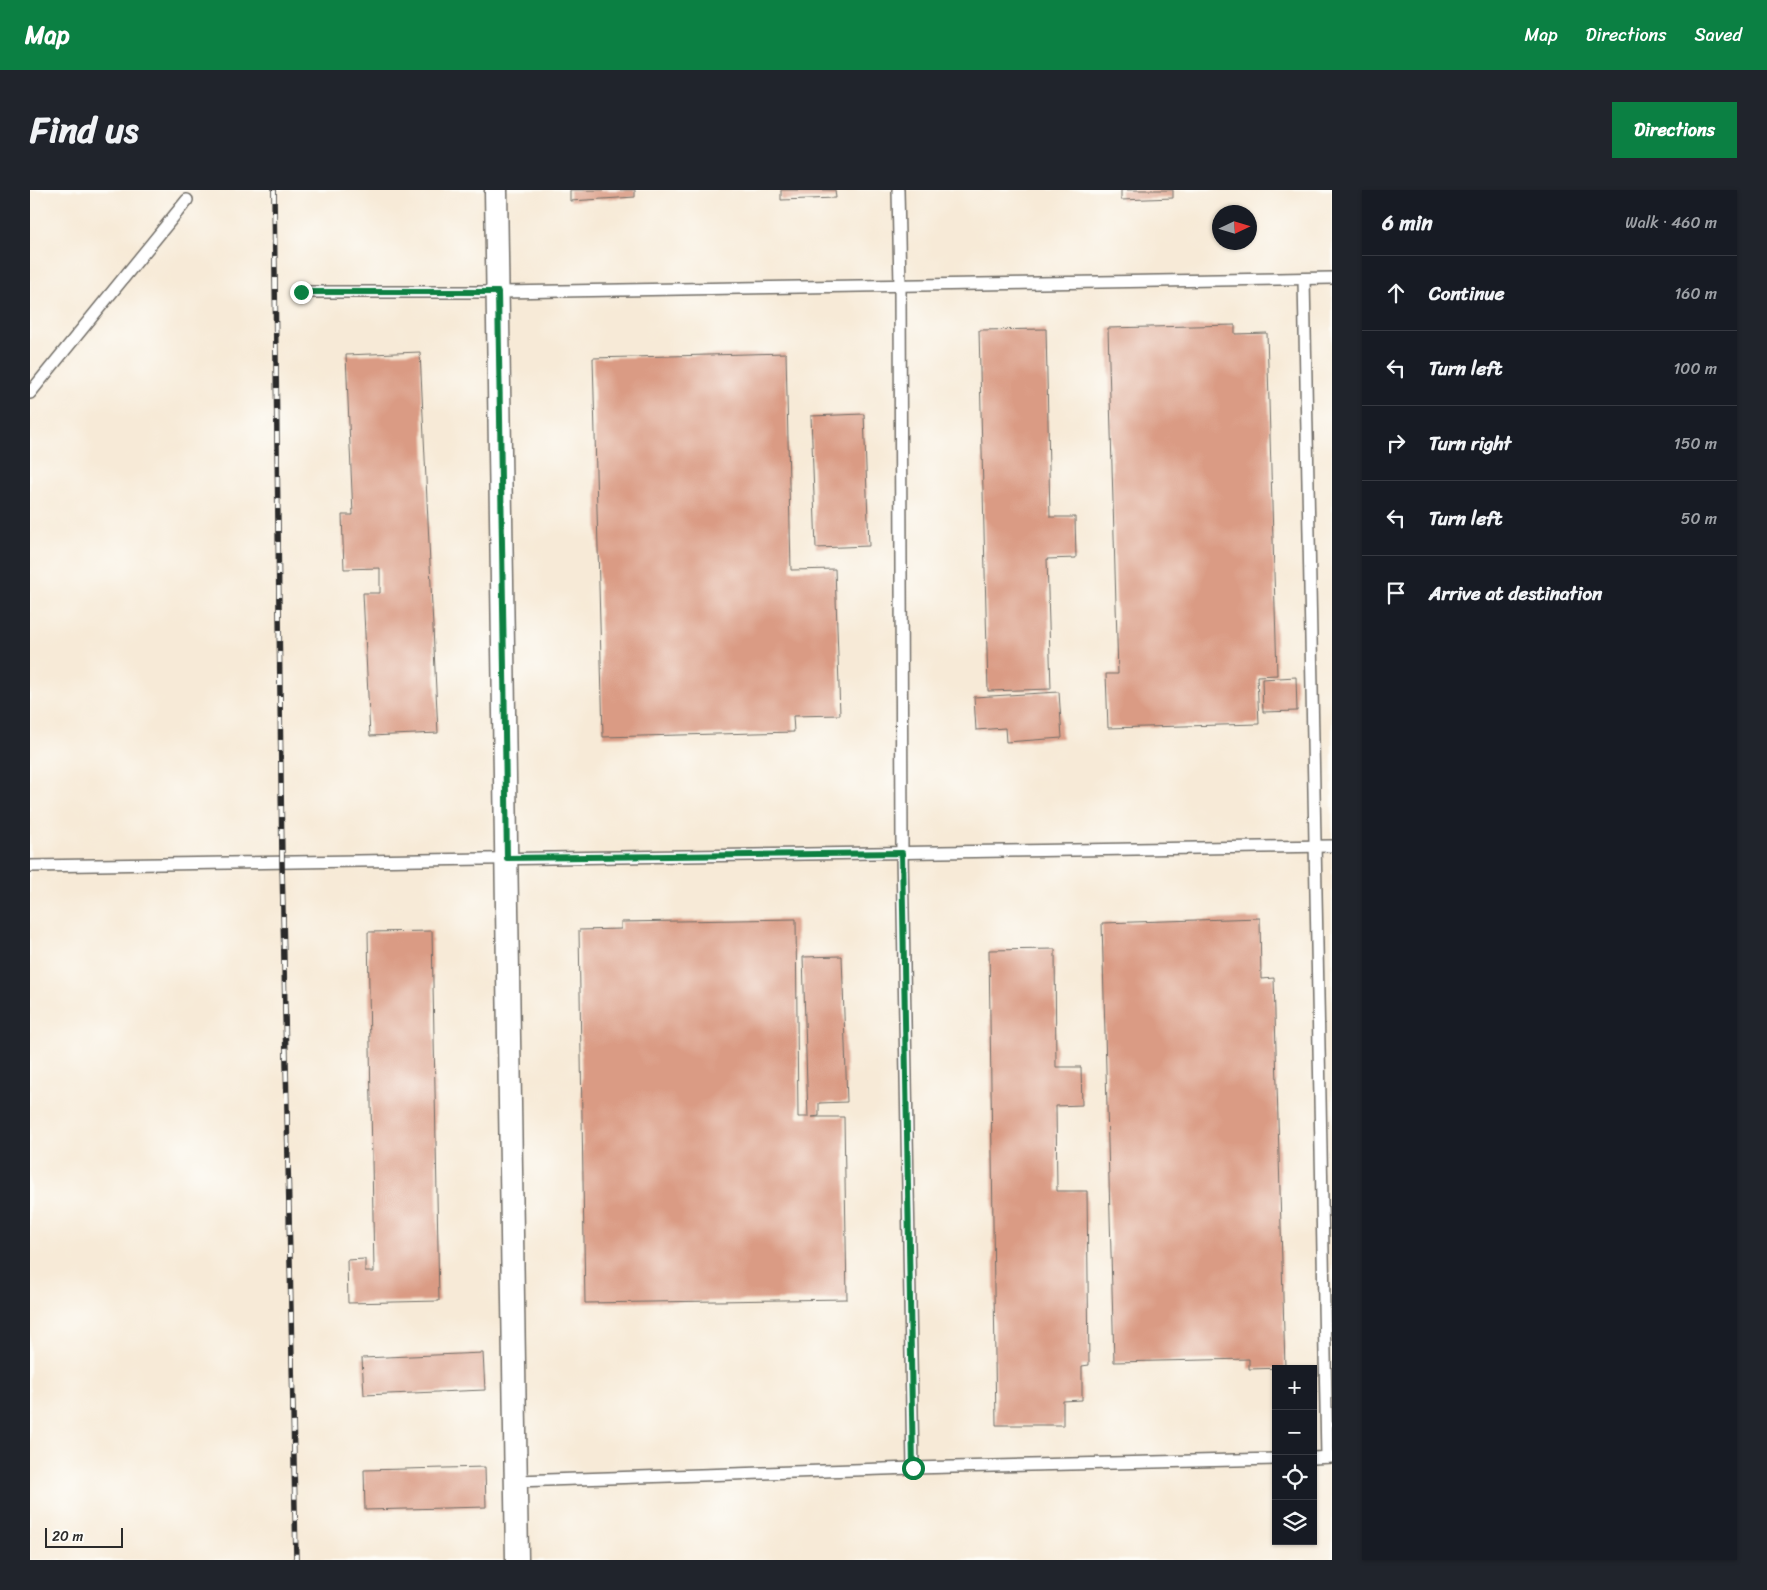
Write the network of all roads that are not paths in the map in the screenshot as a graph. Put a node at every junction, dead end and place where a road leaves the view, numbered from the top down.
1 (496, 190) edge
2 (898, 190) edge
3 (187, 200) dead end
4 (1332, 278) edge
5 (1304, 279) junction
6 (900, 286) junction
7 (301, 292) dead end
8 (498, 292) junction
9 (30, 393) edge
10 (1316, 846) junction
11 (1332, 846) edge
12 (902, 853) junction
13 (507, 858) junction
14 (30, 866) edge
15 (1330, 1457) edge
16 (1317, 1458) edge
17 (1272, 1459) edge
18 (913, 1468) junction
19 (516, 1482) junction
20 (517, 1560) edge

1 - 8 street
2 - 6 lane
3 - 9 lane
4 - 5 lane
5 - 6 lane
5 - 10 lane
6 - 8 lane
6 - 12 lane
7 - 8 lane
8 - 13 street
10 - 11 lane
10 - 12 lane
10 - 15 lane
12 - 13 lane
12 - 18 lane
13 - 14 lane
13 - 19 street
15 - 16 lane
17 - 18 lane
18 - 19 lane
19 - 20 street

